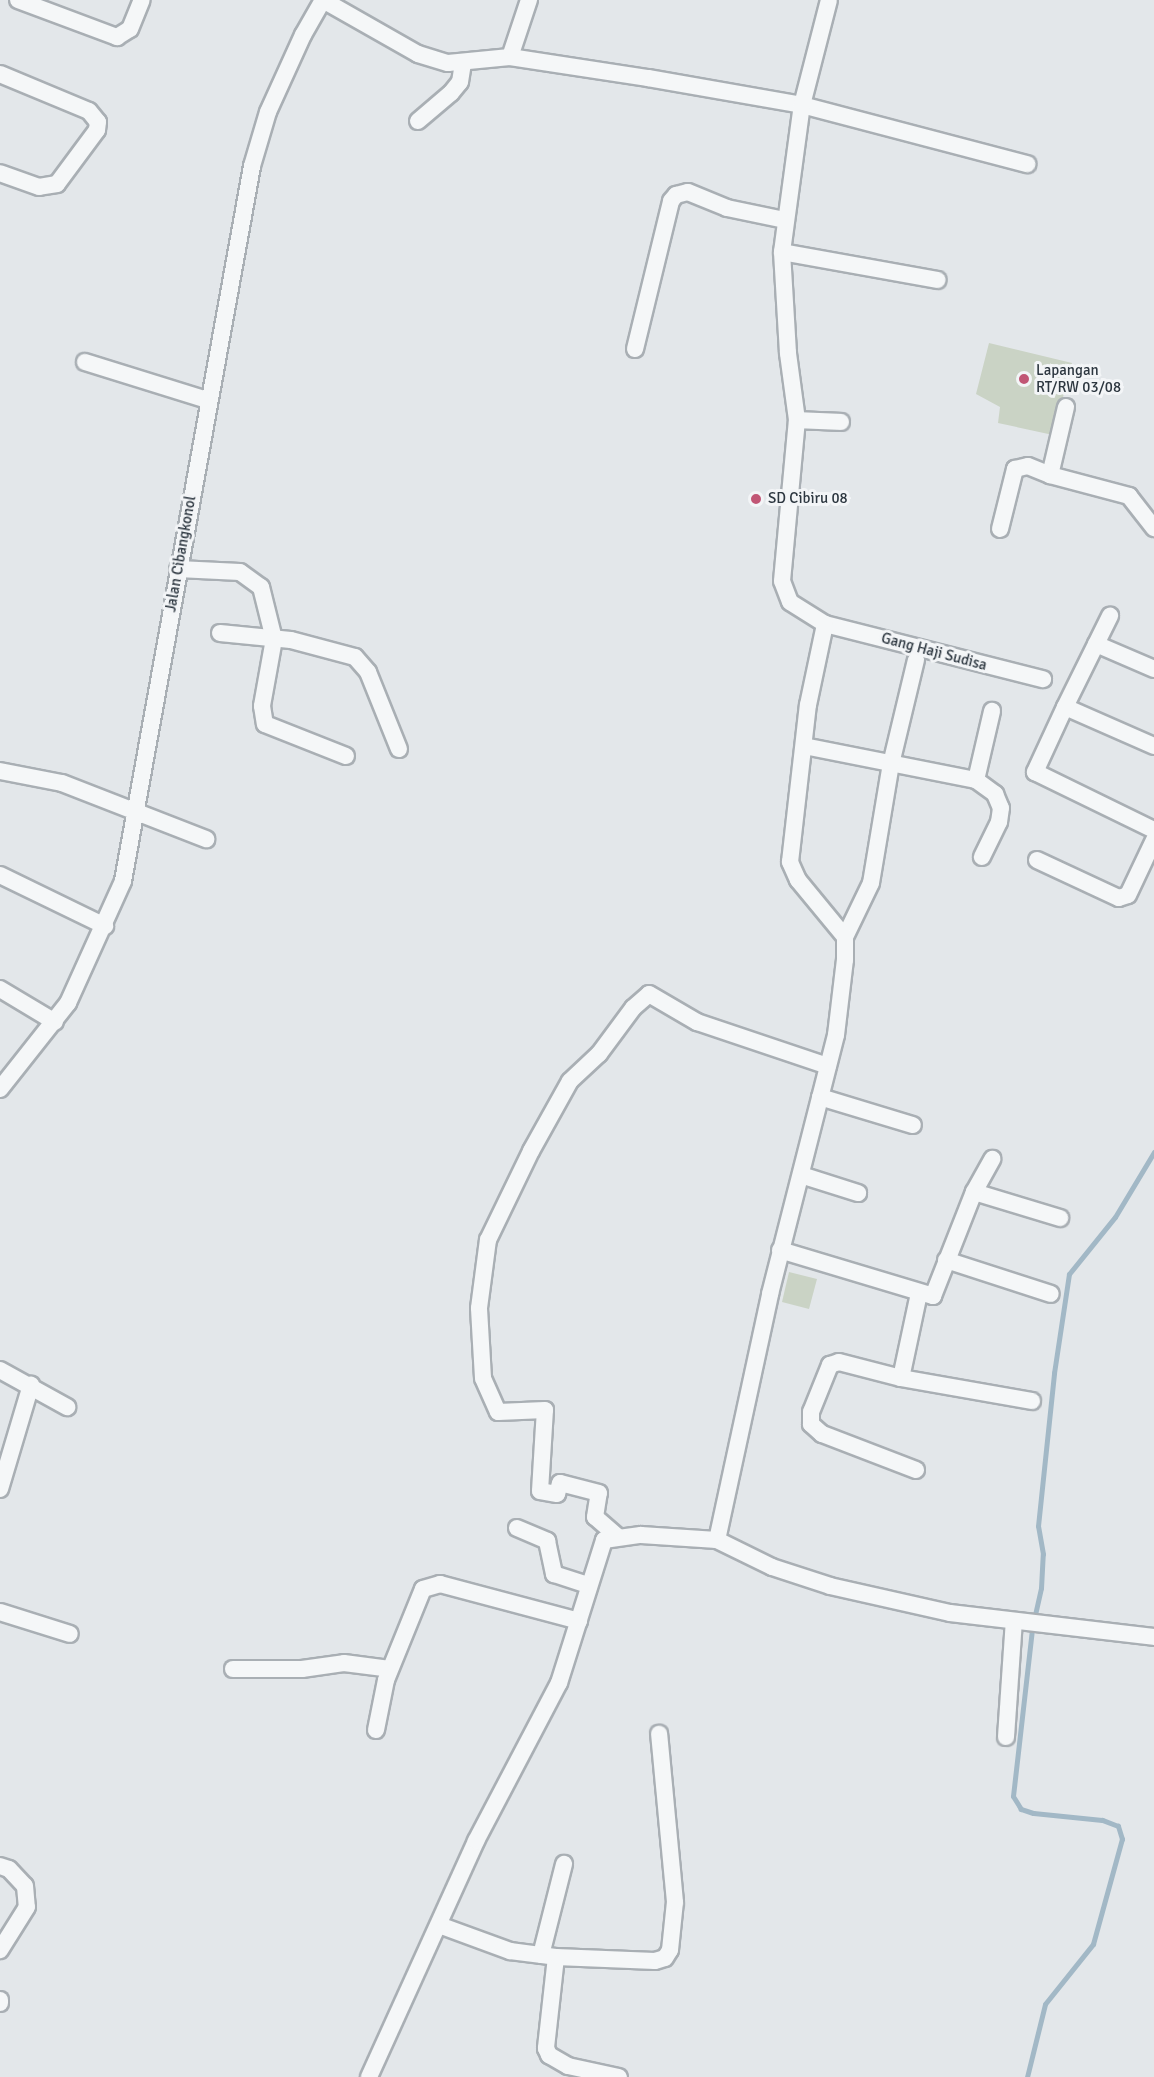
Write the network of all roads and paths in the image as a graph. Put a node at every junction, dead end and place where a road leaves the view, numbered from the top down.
1 (18, 0) edge
2 (142, 0) edge
3 (323, 0) edge
4 (530, 0) edge
5 (829, 0) edge
6 (510, 57) junction
7 (463, 64) junction
8 (0, 74) edge
9 (802, 105) junction
10 (418, 121) dead end
11 (1027, 164) dead end
12 (0, 173) edge
13 (785, 220) junction
14 (782, 252) junction
15 (937, 280) dead end
16 (635, 349) dead end
17 (85, 362) dead end
18 (207, 400) junction
19 (1066, 407) dead end
20 (798, 420) junction
21 (841, 422) dead end
22 (1050, 475) junction
23 (1154, 528) edge
24 (1000, 529) dead end
25 (178, 569) junction
26 (1110, 616) dead end
27 (825, 624) junction
28 (220, 633) dead end
29 (274, 639) junction
30 (1096, 644) junction
31 (916, 660) dead end
32 (1154, 669) edge
33 (1042, 679) dead end
34 (1065, 707) junction
35 (992, 711) dead end
36 (804, 746) junction
37 (1154, 746) edge
38 (399, 749) dead end
39 (346, 756) dead end
40 (891, 764) junction
41 (0, 771) edge
42 (976, 780) junction
43 (133, 810) junction
44 (1154, 830) edge
45 (206, 839) dead end
46 (1154, 840) edge
47 (982, 857) dead end
48 (1037, 860) dead end
49 (0, 875) edge
50 (105, 926) junction
51 (845, 937) junction
52 (0, 989) edge
53 (55, 1022) junction
54 (828, 1066) junction
55 (0, 1089) edge
56 (820, 1097) junction
57 (913, 1125) dead end
58 (993, 1159) dead end
59 (801, 1175) junction
60 (975, 1192) junction
61 (858, 1193) dead end
62 (1060, 1218) dead end
63 (780, 1250) junction
64 (946, 1260) junction
65 (919, 1293) junction
66 (1051, 1294) dead end
67 (0, 1370) edge
68 (901, 1378) junction
69 (32, 1385) junction
70 (1032, 1401) dead end
71 (67, 1407) dead end
72 (916, 1470) dead end
73 (0, 1489) edge
74 (517, 1528) dead end
75 (617, 1536) junction
76 (717, 1540) junction
77 (588, 1585) junction
78 (0, 1612) edge
79 (579, 1621) junction
80 (1017, 1622) junction
81 (70, 1634) dead end
82 (1154, 1637) edge
83 (233, 1669) dead end
84 (390, 1669) junction
85 (376, 1730) dead end
86 (659, 1734) dead end
87 (1006, 1737) dead end
88 (564, 1864) dead end
89 (0, 1866) edge
90 (439, 1925) junction
91 (0, 1950) edge
92 (548, 1956) junction
93 (566, 2071) edge
94 (369, 2077) edge
95 (619, 2077) edge

1 - 2 street
3 - 7 street
3 - 18 street, Jalan Cibangkonol
4 - 6 street
5 - 9 street, Gang Haji Sudisa
6 - 7 street
6 - 9 street
7 - 10 street
8 - 12 street
9 - 11 street
9 - 13 street, Gang Haji Sudisa
13 - 14 street, Gang Haji Sudisa
13 - 16 street
14 - 15 street
14 - 20 street, Gang Haji Sudisa
17 - 18 street
18 - 25 street, Jalan Cibangkonol
19 - 22 street
20 - 21 street
20 - 27 street, Gang Haji Sudisa
22 - 23 street
22 - 24 street
25 - 29 street
25 - 43 street, Jalan Cibangkonol
26 - 30 street
27 - 33 street, Gang Haji Sudisa
27 - 36 street
28 - 29 street
29 - 38 street
29 - 39 street
30 - 32 street
30 - 34 street
31 - 40 street
34 - 37 street
34 - 44 street
35 - 42 street
36 - 40 street
36 - 51 street
40 - 42 street
40 - 51 street
41 - 43 street
42 - 47 street
43 - 45 street
43 - 50 street, Jalan Cibangkonol
46 - 48 street
49 - 50 street
50 - 53 street, Jalan Cibangkonol
51 - 54 street
52 - 53 street
53 - 55 street, Jalan Cibangkonol
54 - 56 street
54 - 75 street
56 - 57 street
56 - 59 street
58 - 60 street
59 - 61 street
59 - 63 street
60 - 62 street
60 - 64 street
63 - 65 street
63 - 76 street
64 - 65 street
64 - 66 street
65 - 68 street
67 - 69 street
68 - 70 street
68 - 72 street
69 - 71 street
69 - 73 street
74 - 77 street
75 - 76 street
75 - 77 street
76 - 80 street
77 - 79 street
78 - 81 street
79 - 84 street
79 - 90 street
80 - 82 street
80 - 87 street
83 - 84 street
84 - 85 street
86 - 92 street
88 - 92 street
89 - 91 street
90 - 92 street
90 - 94 street
92 - 93 street
93 - 95 street

